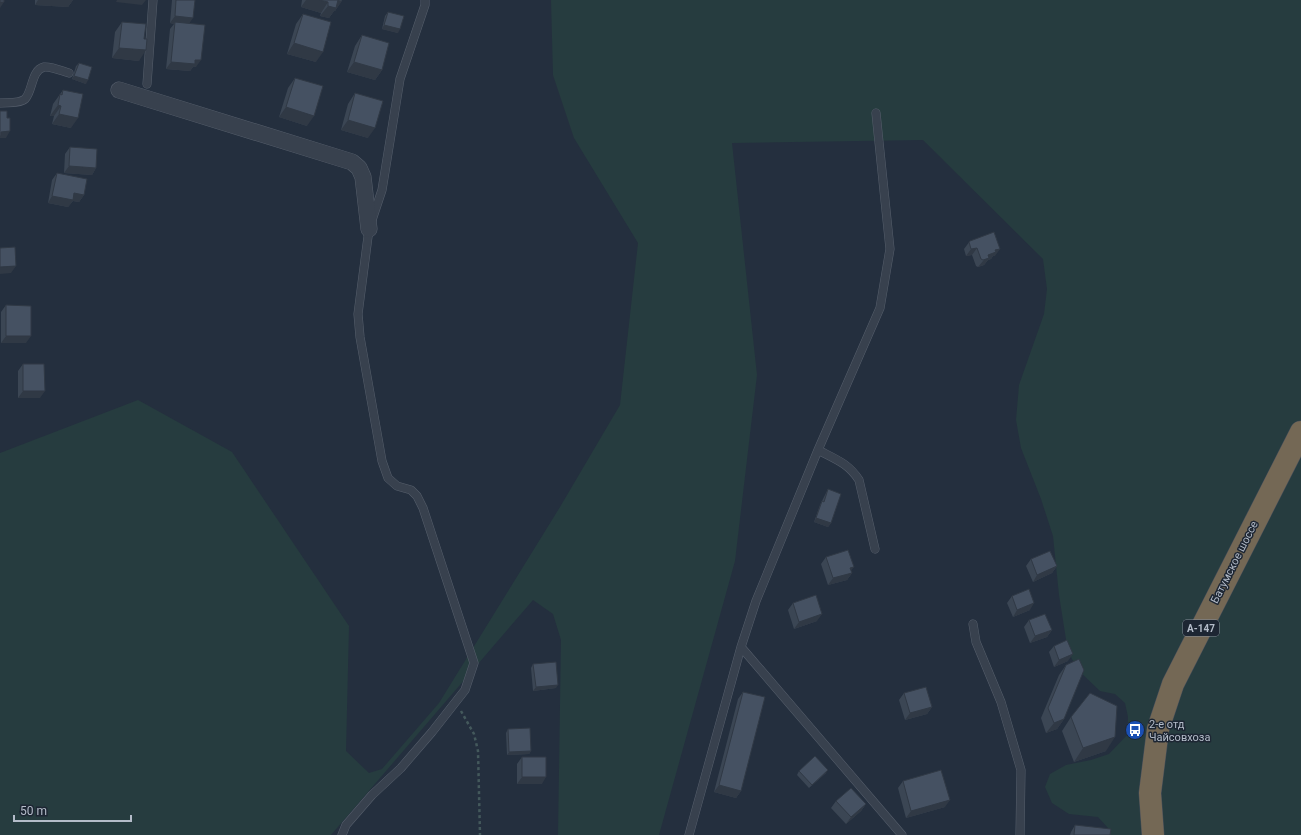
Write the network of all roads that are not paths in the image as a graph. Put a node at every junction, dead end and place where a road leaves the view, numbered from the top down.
1 (153, 0) edge
2 (425, 0) edge
3 (69, 73) dead end
4 (147, 84) dead end
5 (119, 90) dead end
6 (0, 103) edge
7 (876, 113) dead end
8 (369, 229) junction
9 (1301, 432) edge
10 (818, 450) junction
11 (875, 549) dead end
12 (973, 624) dead end
13 (741, 647) junction
14 (342, 835) edge
15 (689, 835) edge
16 (902, 835) edge
17 (1020, 835) edge
18 (1153, 835) edge

1 - 4 lane
2 - 8 lane
3 - 6 lane
5 - 8 street
7 - 10 lane
8 - 14 lane
9 - 18 highway, Батумское шоссе / А-147
10 - 11 lane
10 - 13 lane
12 - 17 lane
13 - 15 lane
13 - 16 lane

